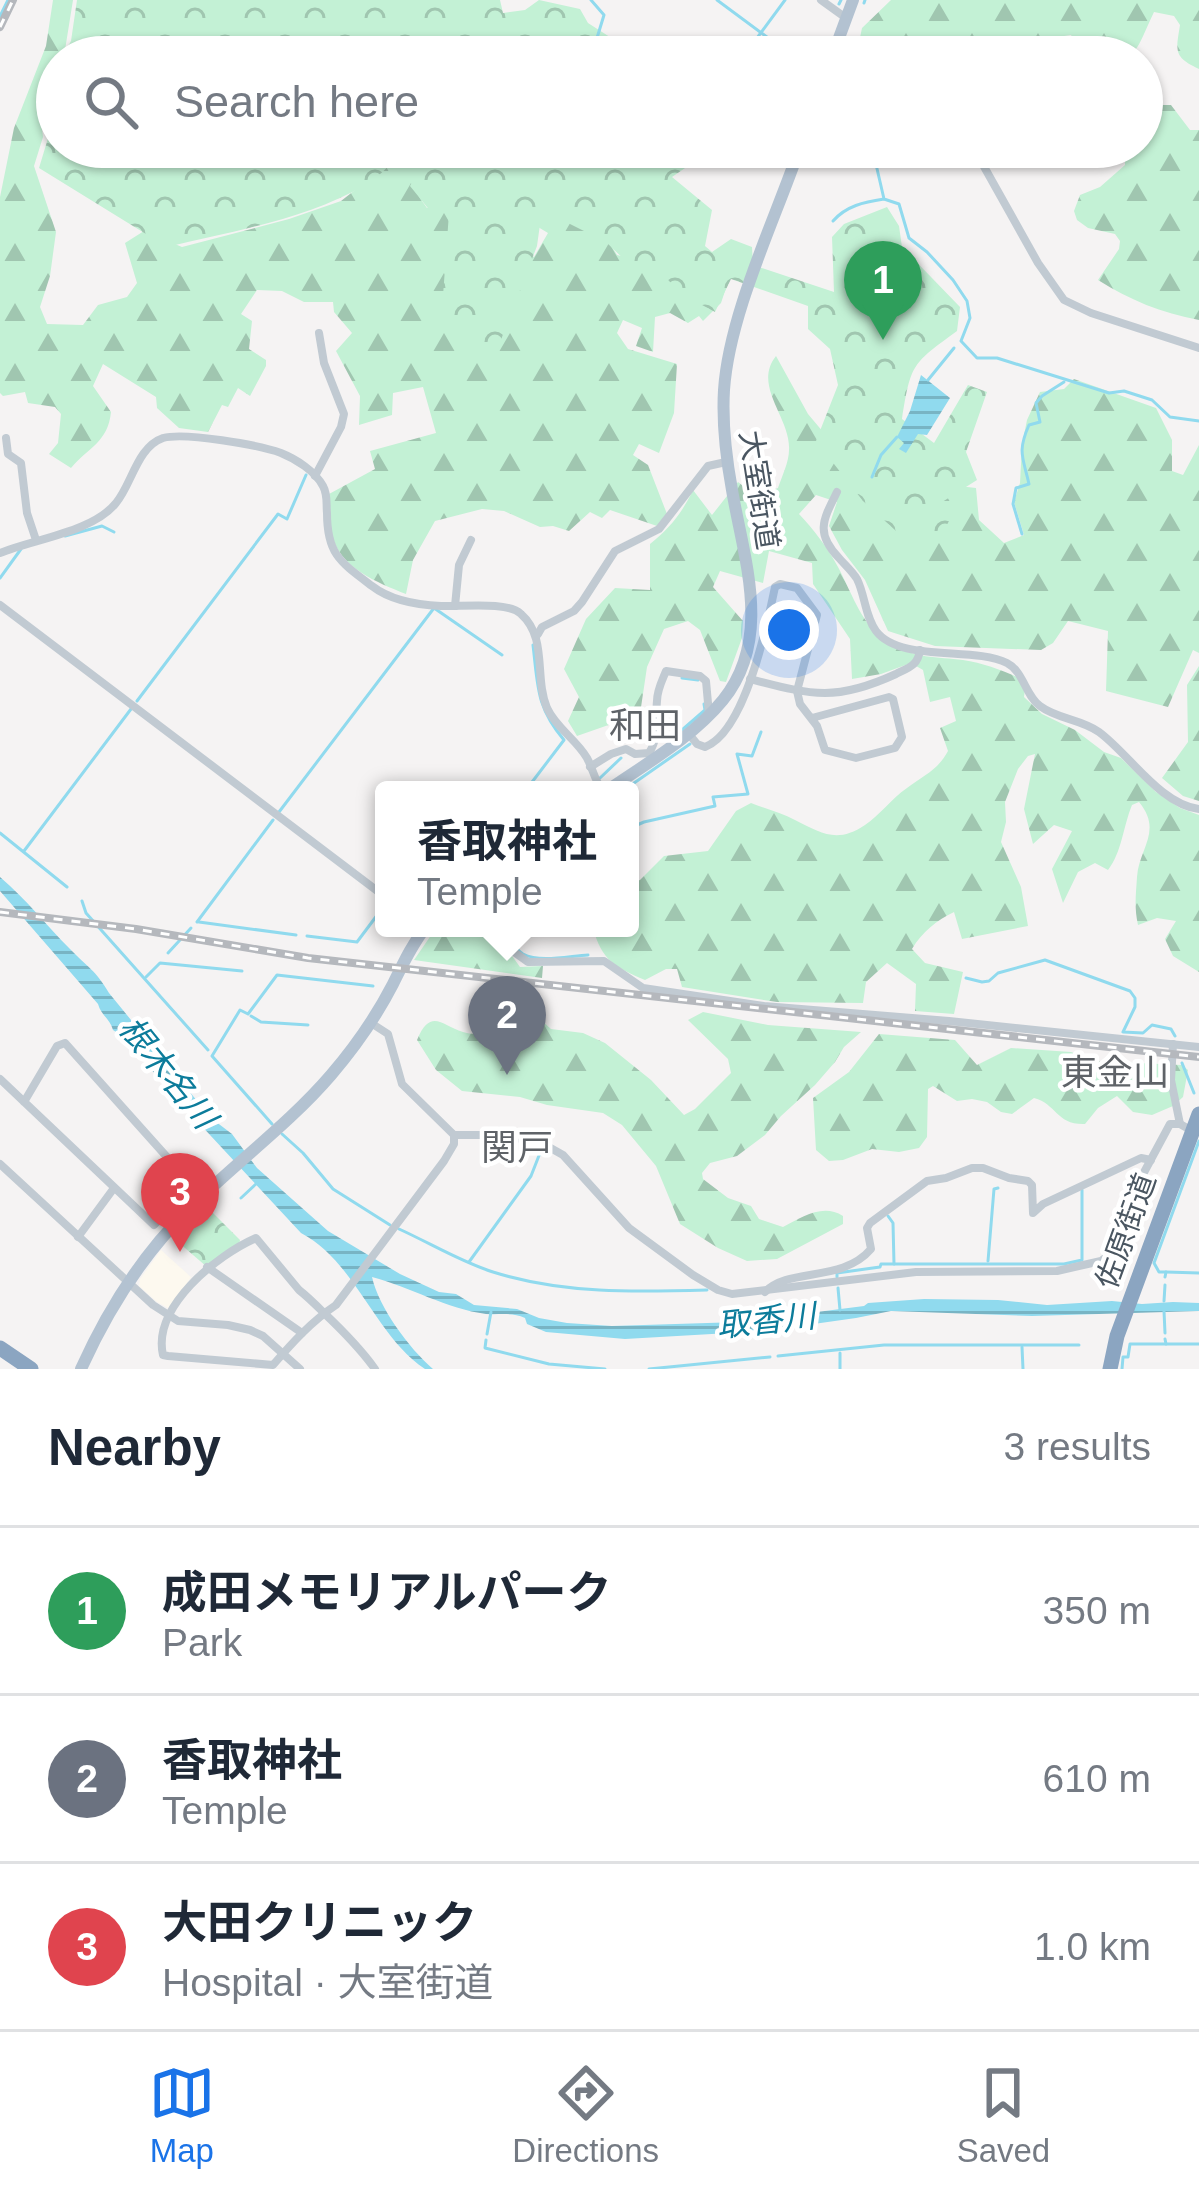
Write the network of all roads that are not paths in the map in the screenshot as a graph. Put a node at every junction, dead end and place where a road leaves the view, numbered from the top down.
1 (821, 0) edge
2 (853, 0) edge
3 (846, 18) junction
4 (840, 36) edge
5 (793, 168) edge
6 (985, 168) edge
7 (319, 333) dead end
8 (1199, 348) edge
9 (6, 438) dead end
10 (728, 462) junction
11 (316, 476) junction
12 (836, 492) dead end
13 (36, 540) junction
14 (471, 540) dead end
15 (0, 553) edge
16 (0, 605) edge
17 (455, 606) junction
18 (538, 634) junction
19 (920, 650) junction
20 (750, 679) junction
21 (797, 691) junction
22 (709, 715) junction
23 (812, 718) junction
24 (688, 733) junction
25 (590, 766) junction
26 (598, 781) edge
27 (618, 781) edge
28 (1199, 809) edge
29 (375, 889) edge
30 (418, 937) edge
31 (504, 937) edge
32 (371, 1023) junction
33 (1173, 1044) junction
34 (1199, 1047) edge
35 (0, 1079) edge
36 (24, 1102) junction
37 (1199, 1114) edge
38 (1190, 1130) edge
39 (454, 1135) junction
40 (1151, 1160) junction
41 (0, 1164) edge
42 (114, 1188) junction
43 (78, 1237) junction
44 (207, 1267) junction
45 (126, 1283) junction
46 (765, 1292) junction
47 (324, 1313) junction
48 (170, 1317) junction
49 (302, 1333) junction
50 (0, 1348) edge
51 (283, 1354) junction
52 (0, 1358) edge
53 (14, 1369) edge
54 (31, 1369) edge
55 (81, 1369) edge
56 (300, 1369) edge
57 (375, 1369) edge
58 (1109, 1369) edge

1 - 3 street
2 - 3 main road
3 - 4 main road
5 - 10 main road, 大室街道
6 - 8 street
7 - 11 street
9 - 13 street
10 - 18 street
10 - 22 main road, 大室街道
11 - 13 street
11 - 17 street
12 - 19 street
13 - 15 street
14 - 17 street
16 - 29 street
17 - 18 street
18 - 25 street
19 - 21 street
19 - 28 street
20 - 21 street
20 - 21 street
20 - 24 street
21 - 23 street
22 - 24 main road, 大室街道
22 - 25 street
23 - 23 street
24 - 27 main road, 大室街道
25 - 26 street
30 - 32 main road
31 - 33 street
32 - 39 street
32 - 45 main road
33 - 34 street
33 - 38 street
35 - 36 street
36 - 42 street
36 - 42 street
37 - 38 highway, 佐原街道
38 - 40 street
38 - 58 highway, 佐原街道
39 - 46 street
39 - 47 street
40 - 46 street
40 - 46 street
41 - 43 street
42 - 43 street
43 - 45 street
44 - 47 street
44 - 48 street
44 - 49 street
45 - 48 street
45 - 55 main road
47 - 49 street
47 - 57 street
48 - 51 street
48 - 51 street
49 - 51 street
50 - 54 highway
51 - 56 street
52 - 53 highway

